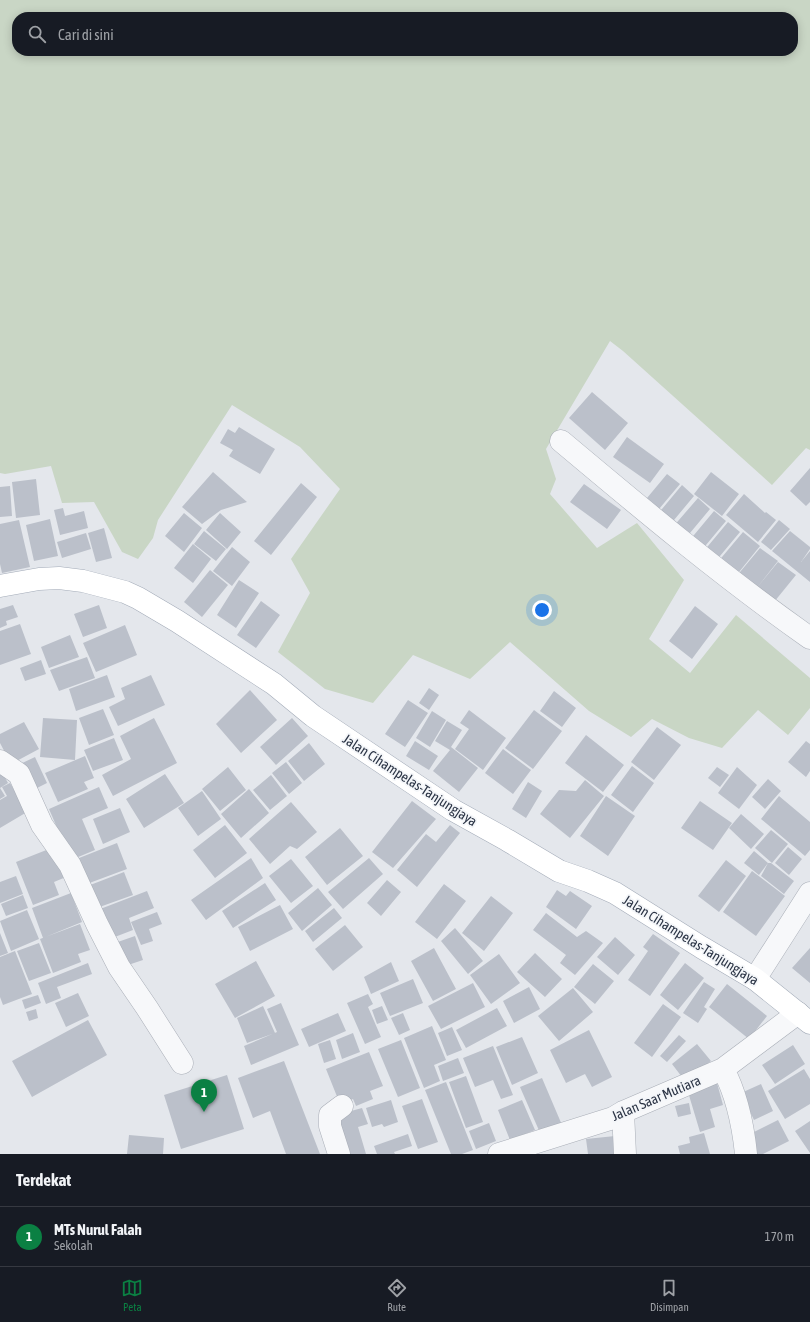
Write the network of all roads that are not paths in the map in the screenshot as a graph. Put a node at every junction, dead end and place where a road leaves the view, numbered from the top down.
1 (561, 441) dead end
2 (0, 586) edge
3 (810, 638) edge
4 (0, 761) edge
5 (810, 893) edge
6 (755, 979) junction
7 (804, 1018) edge
8 (182, 1063) dead end
9 (723, 1069) junction
10 (342, 1106) dead end
11 (623, 1112) junction
12 (339, 1154) edge
13 (500, 1154) edge
14 (625, 1154) edge
15 (746, 1154) edge

1 - 3 street
2 - 6 main road, Jalan Cihampelas-Tanjungjaya
4 - 8 street
5 - 6 street
6 - 7 main road, Jalan Cihampelas-Tanjungjaya
7 - 9 street, Jalan Saar Mutiara
9 - 11 street, Jalan Saar Mutiara
9 - 15 street
10 - 12 street
11 - 13 street, Jalan Saar Mutiara
11 - 14 street

